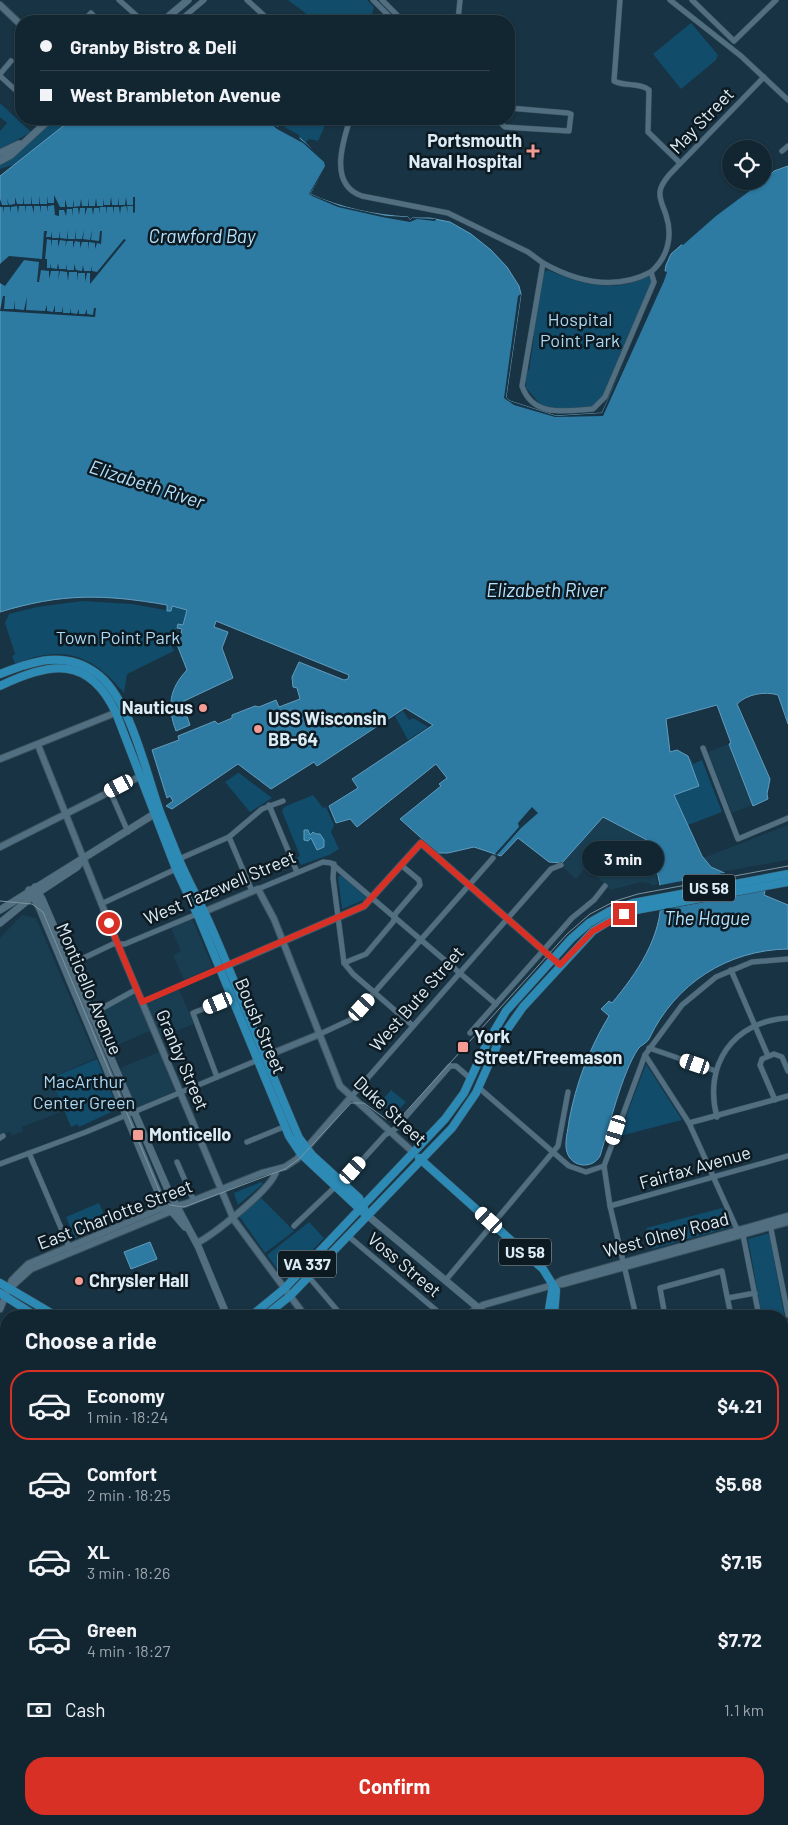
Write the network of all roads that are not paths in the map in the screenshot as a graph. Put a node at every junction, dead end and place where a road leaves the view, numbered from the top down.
1 (120, 0) edge
2 (188, 0) edge
3 (204, 0) edge
4 (247, 0) edge
5 (382, 0) edge
6 (460, 0) edge
7 (620, 0) edge
8 (670, 0) edge
9 (692, 0) edge
10 (774, 0) edge
11 (375, 2) edge
12 (0, 5) edge
13 (171, 14) edge
14 (136, 15) edge
15 (185, 15) edge
16 (263, 15) edge
17 (388, 15) edge
18 (397, 15) edge
19 (459, 15) edge
20 (15, 19) edge
21 (11, 62) dead end
22 (0, 75) edge
23 (764, 77) junction
24 (15, 90) edge
25 (788, 100) edge
26 (515, 109) edge
27 (43, 125) edge
28 (349, 125) edge
29 (502, 125) edge
30 (30, 137) junction
31 (788, 146) edge
32 (782, 151) dead end
33 (0, 153) edge
34 (0, 161) edge
35 (680, 163) junction
36 (543, 263) junction
37 (651, 272) junction
38 (0, 674) edge
39 (0, 686) edge
40 (120, 711) junction
41 (38, 745) junction
42 (703, 748) dead end
43 (0, 759) edge
44 (144, 775) junction
45 (110, 791) junction
46 (283, 801) dead end
47 (269, 805) junction
48 (156, 812) junction
49 (65, 813) junction
50 (788, 818) edge
51 (128, 832) junction
52 (229, 838) junction
53 (0, 847) edge
54 (493, 858) dead end
55 (83, 859) junction
56 (179, 859) junction
57 (334, 864) junction
58 (401, 865) junction
59 (561, 865) dead end
60 (176, 869) junction
61 (297, 872) junction
62 (788, 874) edge
63 (782, 880) edge
64 (468, 885) junction
65 (604, 886) dead end
66 (255, 890) junction
67 (34, 891) junction
68 (374, 897) junction
69 (101, 904) junction
70 (640, 905) junction
71 (0, 910) edge
72 (201, 913) junction
73 (394, 916) junction
74 (337, 918) junction
75 (507, 919) junction
76 (0, 924) edge
77 (422, 940) junction
78 (283, 941) junction
79 (118, 945) junction
80 (543, 950) junction
81 (553, 959) junction
82 (788, 959) edge
83 (344, 963) junction
84 (71, 964) junction
85 (560, 965) junction
86 (224, 967) junction
87 (730, 970) junction
88 (460, 973) junction
89 (137, 989) junction
90 (374, 993) junction
91 (142, 1002) junction
92 (218, 1003) tunnel mouth
93 (496, 1004) junction
94 (89, 1016) junction
95 (788, 1018) edge
96 (755, 1025) junction
97 (413, 1026) junction
98 (470, 1033) dead end
99 (320, 1034) junction
100 (649, 1048) junction
101 (645, 1055) junction
102 (768, 1056) junction
103 (262, 1058) junction
104 (788, 1071) edge
105 (716, 1072) junction
106 (217, 1076) junction
107 (471, 1079) junction
108 (478, 1087) junction
109 (180, 1092) junction
110 (568, 1092) dead end
111 (351, 1097) junction
112 (787, 1098) edge
113 (775, 1100) junction
114 (134, 1111) junction
115 (125, 1115) junction
116 (717, 1117) junction
117 (690, 1123) junction
118 (286, 1126) junction
119 (390, 1132) junction
120 (248, 1142) dead end
121 (304, 1151) junction
122 (553, 1152) junction
123 (29, 1153) junction
124 (414, 1153) junction
125 (788, 1156) edge
126 (421, 1160) junction
127 (177, 1162) dead end
128 (0, 1164) edge
129 (604, 1166) junction
130 (276, 1171) junction
131 (714, 1177) junction
132 (337, 1182) junction
133 (221, 1190) junction
134 (194, 1201) junction
135 (610, 1206) junction
136 (361, 1207) junction
137 (178, 1208) junction
138 (168, 1209) junction
139 (367, 1215) junction
140 (232, 1216) junction
141 (788, 1216) edge
142 (788, 1222) edge
143 (492, 1224) junction
144 (770, 1224) junction
145 (294, 1226) dead end
146 (189, 1231) junction
147 (741, 1233) junction
148 (347, 1235) junction
149 (197, 1243) junction
150 (70, 1250) junction
151 (625, 1265) junction
152 (308, 1276) junction
153 (445, 1281) junction
154 (0, 1283) edge
155 (785, 1284) edge
156 (553, 1285) junction
157 (10, 1288) junction
158 (284, 1289) junction
159 (755, 1293) junction
160 (3, 1295) edge
161 (290, 1296) junction
162 (728, 1298) junction
163 (477, 1308) junction
164 (0, 1309) edge
165 (27, 1310) edge
166 (46, 1310) edge
167 (225, 1310) edge
168 (258, 1310) edge
169 (272, 1310) edge
170 (300, 1310) edge
171 (337, 1310) edge
172 (436, 1310) edge
173 (474, 1310) edge
174 (480, 1310) edge
175 (549, 1310) edge
176 (555, 1310) edge
177 (635, 1310) edge
178 (663, 1310) edge
179 (730, 1310) edge
180 (758, 1310) edge
181 (788, 1310) edge

1 - 14 street
2 - 13 main road
3 - 15 street
4 - 16 street
5 - 18 street
6 - 19 street
7 - 35 street
8 - 23 street
9 - 10 street
11 - 17 street
12 - 20 street
21 - 22 street
22 - 24 street
23 - 25 street
23 - 35 street, May Street
26 - 29 street
27 - 30 main road
28 - 36 street
30 - 33 main road
30 - 34 main road
31 - 32 street
35 - 37 street, May Street
36 - 37 street
36 - 37 street
38 - 40 main road
39 - 40 main road
40 - 41 street
40 - 44 main road, Boush Street
41 - 43 street
41 - 49 street, Granby Street
42 - 50 street
44 - 45 street
44 - 48 main road, Boush Street
45 - 49 street
45 - 51 street
46 - 47 street
47 - 52 street
47 - 61 street
48 - 51 main road
48 - 56 main road, Boush Street
48 - 60 main road, Boush Street
49 - 53 street
49 - 55 street, Granby Street
51 - 55 main road
52 - 56 street
52 - 66 street, Duke Street
54 - 64 street
55 - 67 main road
55 - 69 street, Granby Street
56 - 72 main road, Boush Street
57 - 61 street, West Tazewell Street
57 - 68 street
57 - 74 street
58 - 64 street
58 - 68 street
58 - 73 street
59 - 75 street, West Bute Street
60 - 69 street
60 - 72 main road, Boush Street
61 - 66 street, West Tazewell Street
62 - 63 main road, US 58
63 - 70 main road, US 58
64 - 75 street
64 - 77 street
65 - 80 street
66 - 72 street, West Tazewell Street
66 - 78 street, Duke Street
67 - 71 main road
67 - 76 main road
67 - 84 main road, Monticello Avenue
67 - 94 main road, Monticello Avenue
68 - 73 street
68 - 74 street
69 - 79 street, Granby Street
70 - 81 main road, US 58
70 - 85 main road, US 58
72 - 79 street, West Tazewell Street
72 - 86 main road, Boush Street
73 - 77 street
73 - 83 street
74 - 78 street
74 - 83 street
75 - 80 street
75 - 88 street, West Bute Street
77 - 88 street
77 - 90 street
78 - 86 street
78 - 99 street, Duke Street
79 - 84 street, West Tazewell Street
79 - 89 street, Granby Street
80 - 81 street
80 - 93 street
81 - 85 street
81 - 107 main road, US 58
82 - 87 street
83 - 90 street
84 - 94 main road, Monticello Avenue
85 - 108 main road, US 58
86 - 91 street
86 - 103 main road, Boush Street
86 - 103 main road, Boush Street
87 - 96 street
87 - 100 street
88 - 93 street
88 - 97 street, West Bute Street
89 - 91 street, Granby Street
89 - 94 street
90 - 97 street
90 - 99 street
91 - 109 street, Granby Street
92 - 106 street
93 - 98 street
94 - 114 main road, Monticello Avenue
94 - 115 main road, Monticello Avenue
95 - 96 street
96 - 102 street
96 - 105 street
97 - 111 street, West Bute Street
99 - 103 street
99 - 111 street, Duke Street
100 - 101 street
100 - 105 street
101 - 117 street
101 - 129 street
102 - 104 street
102 - 113 street
103 - 106 street
103 - 118 main road, Boush Street
103 - 121 main road, Boush Street
105 - 116 street
106 - 109 street
107 - 119 street
107 - 124 main road, US 58
108 - 122 street
108 - 126 main road, US 58
109 - 114 street
109 - 133 street, Granby Street
110 - 122 street
111 - 119 street, Duke Street
111 - 121 street, West Bute Street
112 - 113 street
113 - 116 street
114 - 115 street
114 - 137 main road, Monticello Avenue
115 - 123 street
115 - 138 main road, Monticello Avenue
116 - 117 street
117 - 131 street
118 - 120 street
118 - 121 main road, Boush Street
119 - 124 street, Duke Street
119 - 132 street
121 - 130 street, West Bute Street
121 - 132 main road, Boush Street
122 - 129 street
122 - 143 street
123 - 128 street
123 - 150 street
124 - 126 main road, Duke Street / US 58
124 - 136 main road, VA 337
125 - 131 street, Fairfax Avenue
126 - 139 main road, VA 337
126 - 143 main road, Duke Street / US 58
127 - 134 street
129 - 135 street
130 - 133 street, East Charlotte Street
130 - 140 street, West Bute Street
131 - 135 street, Fairfax Avenue
131 - 147 street
132 - 136 main road, Boush Street
132 - 145 street
133 - 134 street, East Charlotte Street
133 - 140 street, Granby Street
134 - 137 street, East Charlotte Street
135 - 151 street
136 - 139 main road, Boush Street
136 - 158 main road, VA 337
137 - 138 street, East Charlotte Street
137 - 146 main road, Monticello Avenue
138 - 146 main road, Monticello Avenue
138 - 150 street, East Charlotte Street
139 - 148 main road, VA 337
139 - 153 main road, Boush Street
140 - 149 street, West Bute Street
140 - 158 street, Granby Street
141 - 144 street, West Olney Road
142 - 144 street, West Olney Road
143 - 153 street
143 - 156 main road, Duke Street / US 58
144 - 147 street, West Olney Road
144 - 155 street
146 - 149 main road, Monticello Avenue
147 - 151 street, West Olney Road
147 - 159 street
148 - 152 main road, VA 337
148 - 172 street, Voss Street
149 - 167 main road, Monticello Avenue
150 - 157 street, East Charlotte Street
151 - 156 street, West Olney Road
151 - 177 street
152 - 161 main road, VA 337
152 - 171 street
153 - 163 main road, Boush Street
154 - 157 main road
155 - 181 street
156 - 163 street, West Olney Road
156 - 175 main road, US 58
156 - 176 main road, US 58
157 - 160 street
157 - 166 main road
158 - 161 street, Granby Street
158 - 168 main road, VA 337
159 - 162 street
159 - 180 street
160 - 164 street
160 - 165 main road
161 - 169 main road, VA 337
161 - 170 street, Granby Street
162 - 178 street
162 - 179 street
163 - 173 street, West Olney Road
163 - 174 main road, Boush Street

